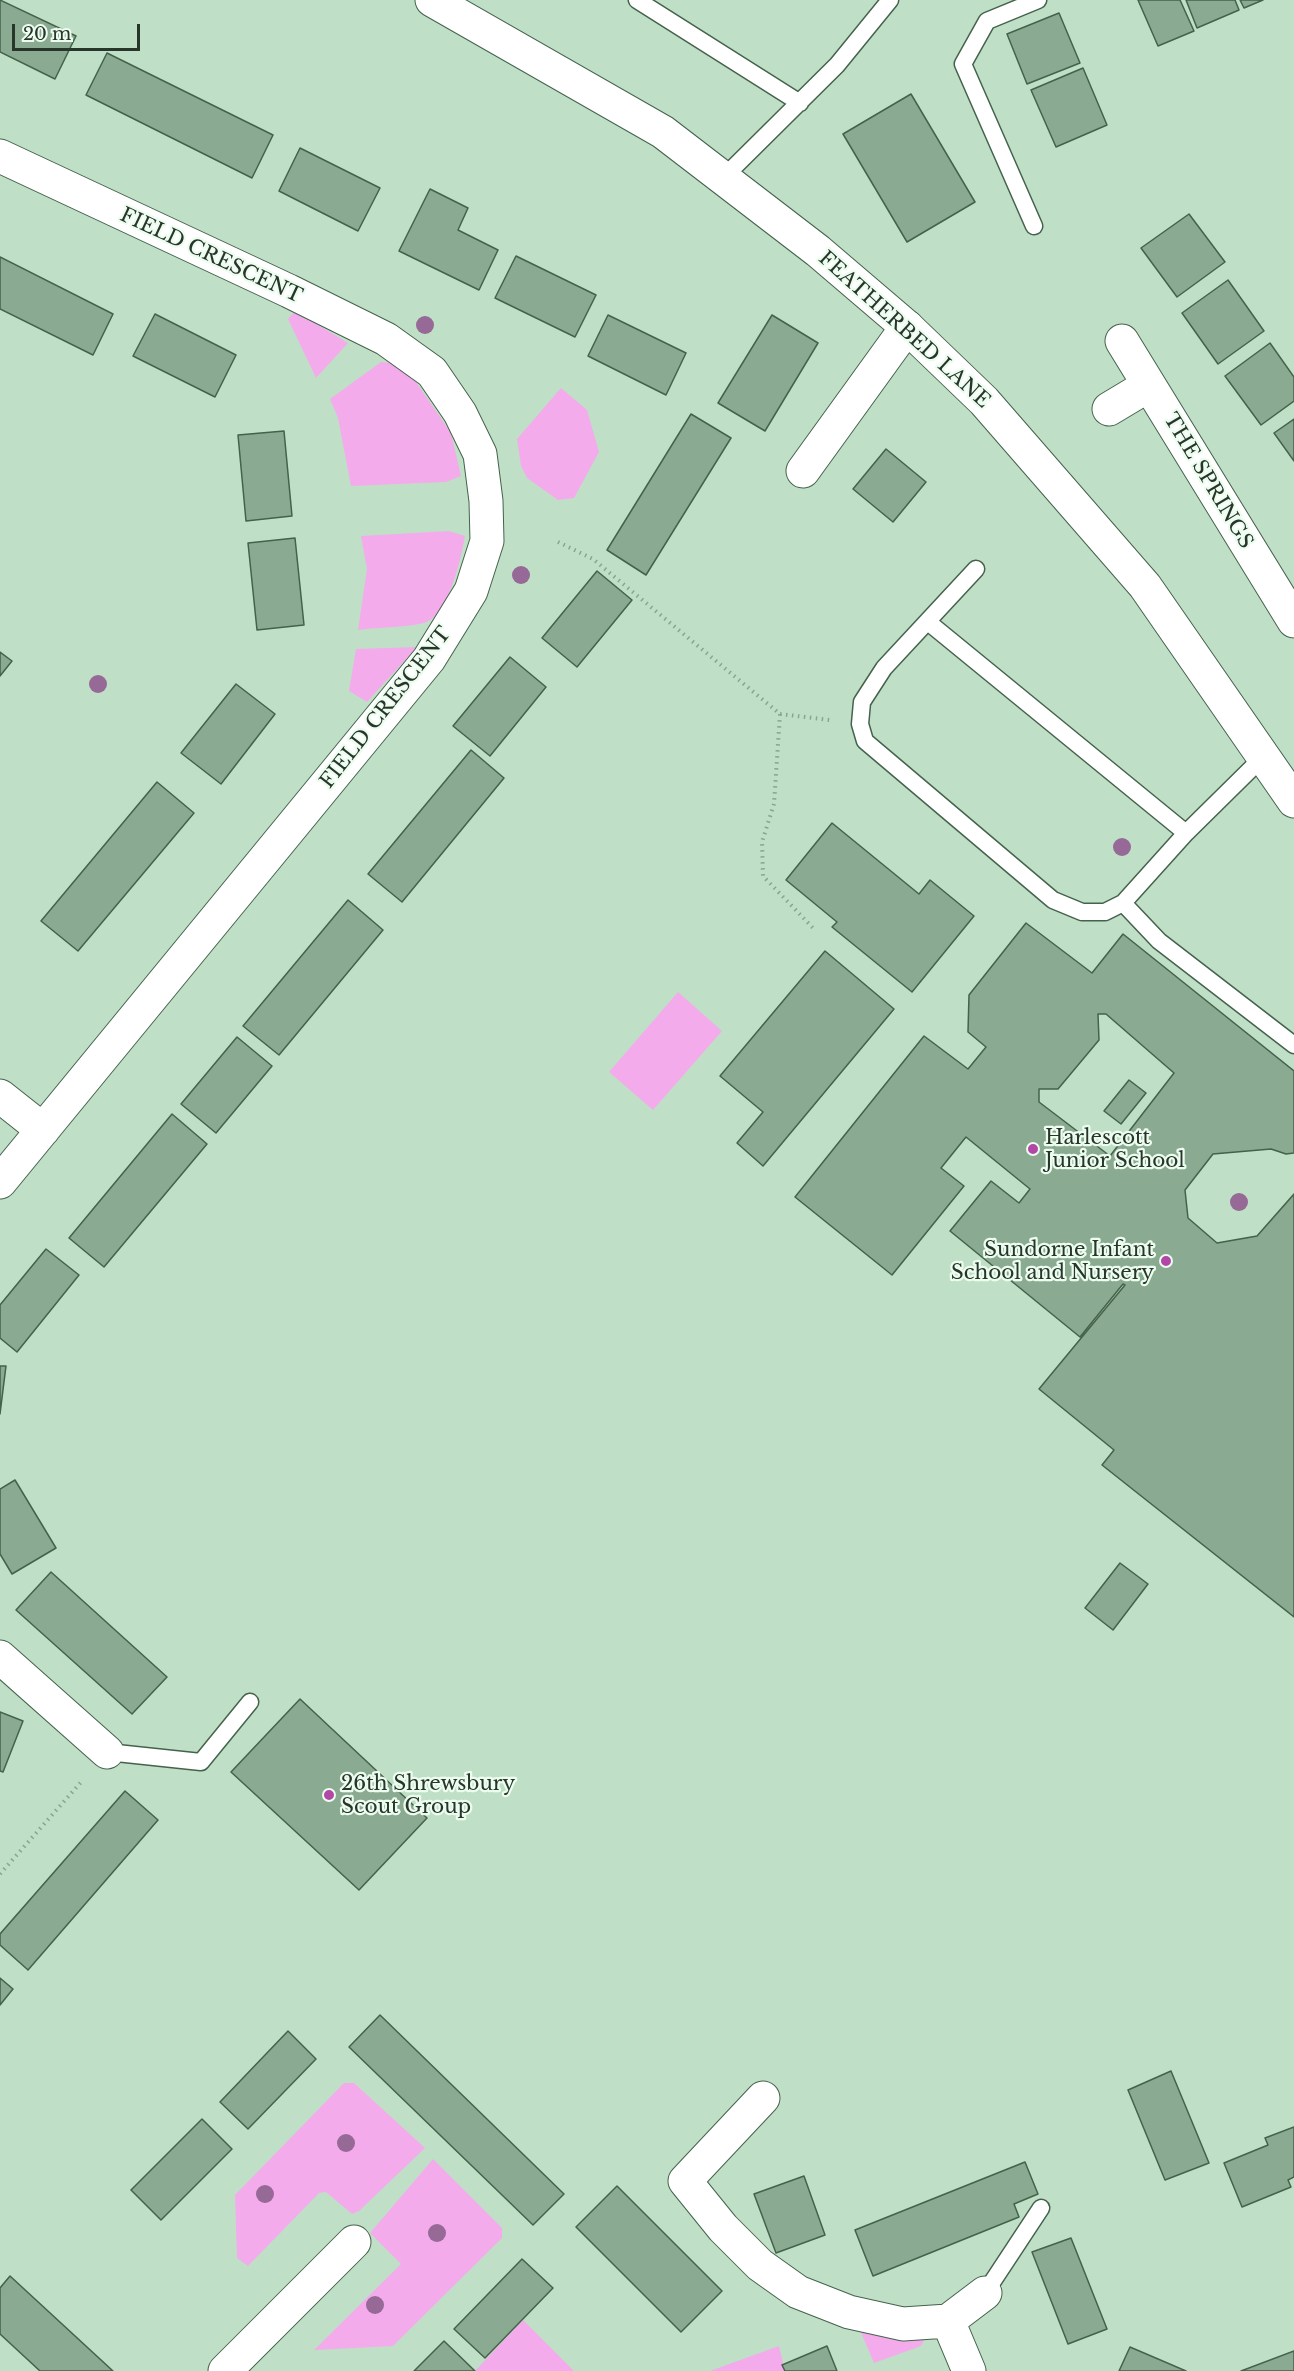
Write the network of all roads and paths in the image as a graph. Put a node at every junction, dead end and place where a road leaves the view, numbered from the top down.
1 (432, 0) edge
2 (637, 0) edge
3 (890, 0) edge
4 (1038, 0) edge
5 (800, 103) junction
6 (0, 156) edge
7 (723, 178) junction
8 (1035, 226) dead end
9 (907, 327) junction
10 (1122, 341) dead end
11 (1149, 385) junction
12 (1109, 409) dead end
13 (803, 471) dead end
14 (558, 542) dead end
15 (976, 569) dead end
16 (1294, 621) edge
17 (928, 622) junction
18 (780, 714) junction
19 (860, 724) junction
20 (1264, 756) junction
21 (1294, 801) edge
22 (1186, 833) junction
23 (1123, 903) junction
24 (814, 929) dead end
25 (1294, 1045) edge
26 (0, 1096) edge
27 (43, 1130) junction
28 (0, 1182) edge
29 (0, 1657) edge
30 (250, 1702) dead end
31 (107, 1752) junction
32 (0, 1874) edge
33 (763, 2098) dead end
34 (1041, 2208) dead end
35 (354, 2242) dead end
36 (985, 2293) joint
37 (948, 2321) junction
38 (225, 2371) edge
39 (969, 2371) edge

1 - 7 street, FEATHERBED LANE
2 - 5 lane
3 - 5 lane
4 - 8 lane
5 - 7 lane
6 - 27 street, FIELD CRESCENT
7 - 9 street, FEATHERBED LANE
9 - 13 street
9 - 20 street, FEATHERBED LANE
10 - 11 street, THE SPRINGS
11 - 12 street
11 - 16 street, THE SPRINGS
14 - 18 path
15 - 17 lane
17 - 19 lane
17 - 22 lane
18 - 19 path
18 - 24 path
19 - 23 lane
20 - 21 street, FEATHERBED LANE
20 - 22 lane
22 - 23 lane
23 - 25 lane
26 - 27 street
27 - 28 street, FIELD CRESCENT
29 - 31 street
30 - 31 lane
31 - 32 path
33 - 37 street
34 - 36 lane
35 - 38 street
36 - 37 street
37 - 39 street

